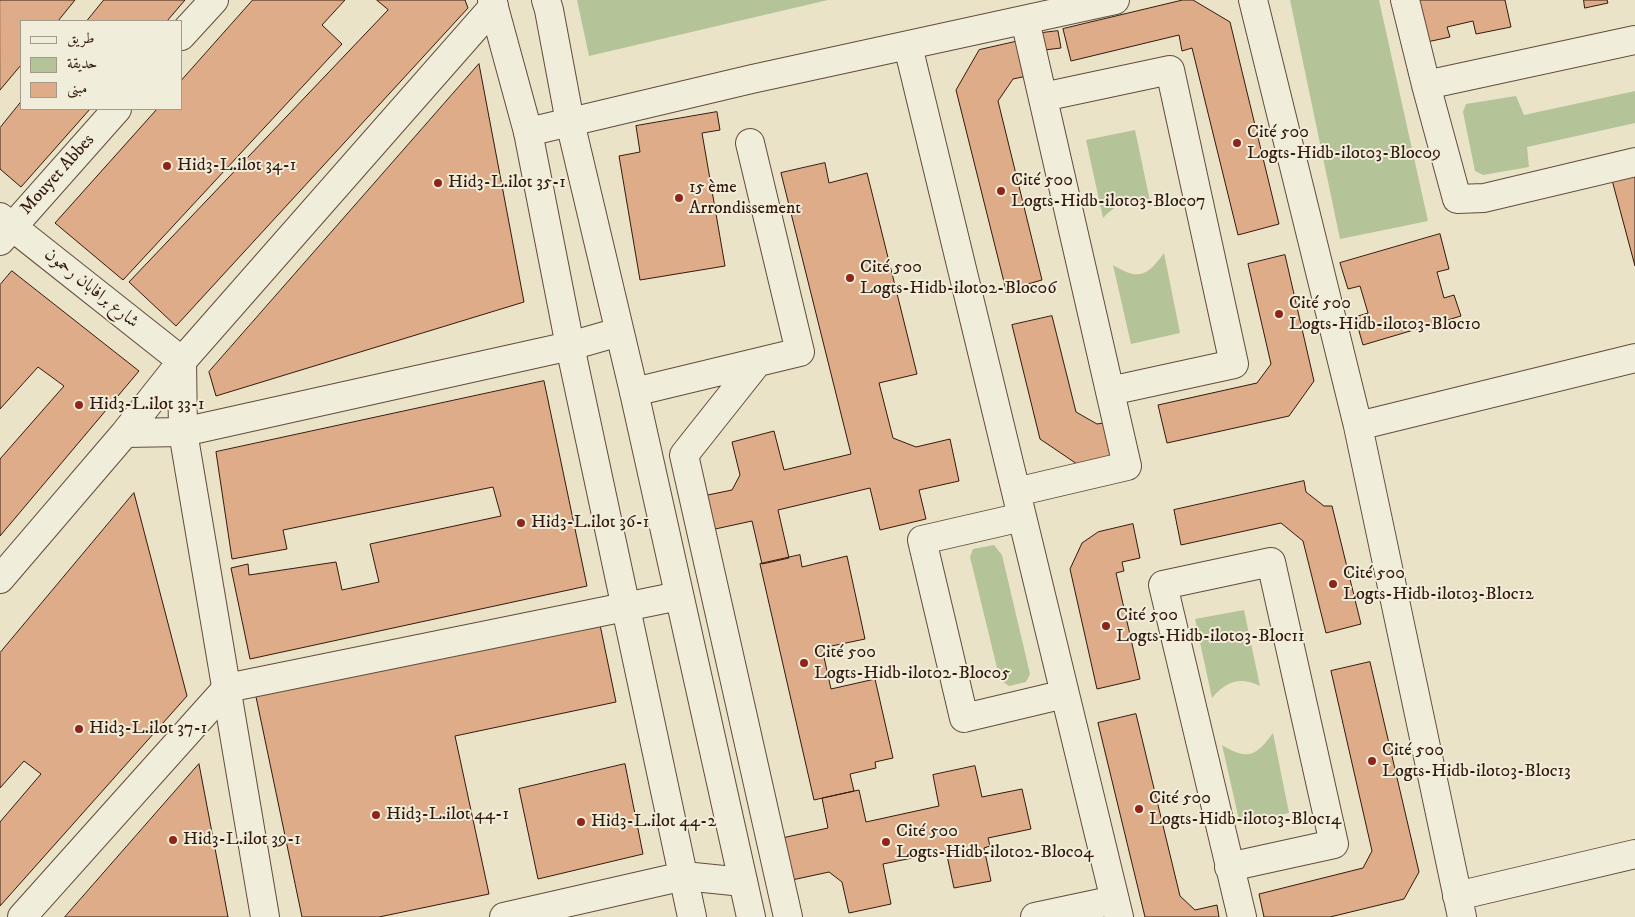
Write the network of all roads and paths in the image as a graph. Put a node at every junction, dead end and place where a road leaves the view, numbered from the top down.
1 (214, 0) edge
2 (546, 0) edge
3 (1115, 0) edge
4 (1253, 0) edge
5 (1406, 0) edge
6 (493, 3) edge
7 (1025, 20) junction
8 (182, 35) edge
9 (1635, 40) edge
10 (908, 46) junction
11 (1426, 86) junction
12 (1043, 97) junction
13 (116, 110) edge
14 (570, 122) junction
15 (528, 132) junction
16 (750, 143) dead end
17 (1635, 162) edge
18 (4, 228) edge
19 (619, 332) junction
20 (570, 346) junction
21 (1635, 358) edge
22 (182, 361) junction
23 (757, 363) junction
24 (1110, 391) junction
25 (634, 392) junction
26 (1358, 426) junction
27 (182, 432) junction
28 (125, 433) junction
29 (1019, 504) junction
30 (0, 579) edge
31 (678, 596) junction
32 (626, 605) junction
33 (227, 688) junction
34 (1065, 694) junction
35 (1635, 854) edge
36 (1229, 867) junction
37 (684, 876) junction
38 (743, 882) junction
39 (1460, 907) edge
40 (1117, 909) edge
41 (22, 917) edge
42 (265, 917) edge
43 (504, 917) edge
44 (692, 917) edge
45 (751, 917) edge
46 (788, 917) edge
47 (1035, 917) edge
48 (1242, 917) edge

1 - 8 street
2 - 14 street
3 - 7 street
4 - 26 street
5 - 11 street
6 - 15 street
6 - 22 street
7 - 10 street
7 - 12 street
9 - 11 street
10 - 14 street
10 - 29 street
11 - 17 street
12 - 24 street
12 - 24 street
13 - 18 street, Mouyet Abbes
14 - 15 street
14 - 19 street
15 - 20 street
16 - 23 street
18 - 22 street, شارع برافابان رحمون
19 - 20 street
19 - 25 street
20 - 27 street
20 - 32 street
21 - 26 street
22 - 27 street
22 - 28 street
23 - 25 street
23 - 46 street
24 - 29 street
25 - 31 street
26 - 39 street
27 - 28 street
27 - 33 street
28 - 30 street
29 - 34 street
29 - 34 street
31 - 32 street
31 - 38 street
32 - 33 street
32 - 37 street
33 - 41 street
33 - 42 street
34 - 40 street
35 - 39 street
36 - 36 street
36 - 48 street
37 - 38 street
37 - 43 street
37 - 44 street
38 - 45 street
40 - 47 street

